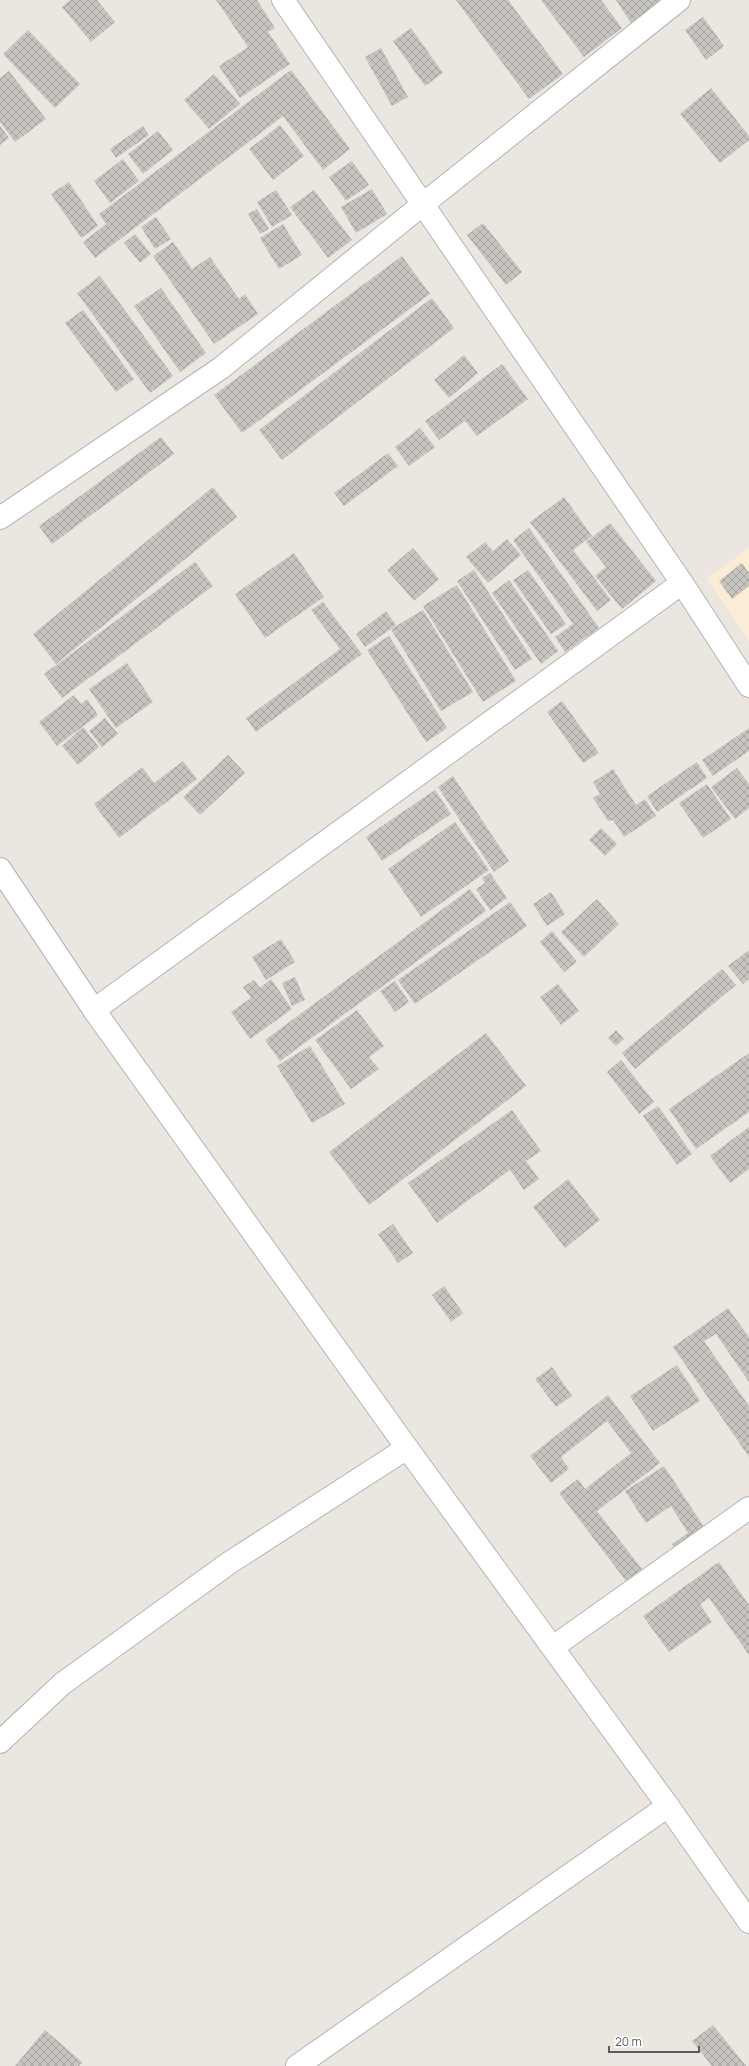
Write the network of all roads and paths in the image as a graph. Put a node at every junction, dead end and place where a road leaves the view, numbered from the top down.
1 (283, 0) edge
2 (679, 0) edge
3 (422, 205) junction
4 (0, 518) edge
5 (682, 583) junction
6 (749, 686) edge
7 (0, 869) edge
8 (94, 1010) junction
9 (407, 1448) junction
10 (749, 1508) edge
11 (553, 1647) junction
12 (0, 1742) edge
13 (668, 1806) junction
14 (749, 1922) edge
15 (297, 2066) edge

1 - 3 street
2 - 3 street
3 - 4 street
3 - 5 street
5 - 6 street
5 - 8 street
7 - 8 street
8 - 9 street
9 - 11 street
9 - 12 street
10 - 11 street
11 - 13 street
13 - 14 street
13 - 15 street

